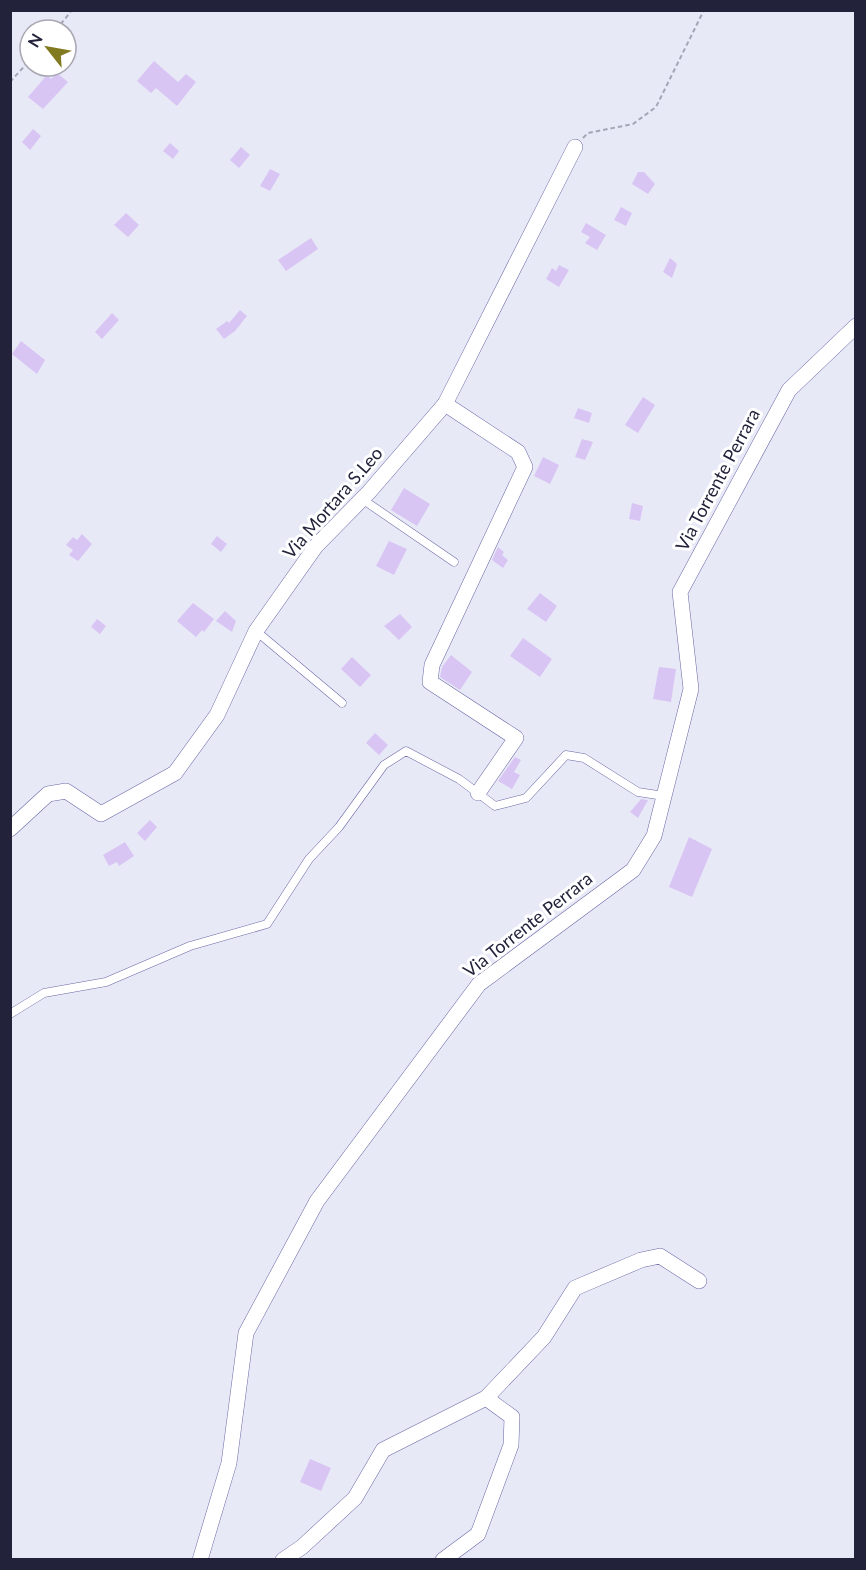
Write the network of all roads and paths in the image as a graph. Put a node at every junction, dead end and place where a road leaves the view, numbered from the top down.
1 (704, 10) edge
2 (575, 147) joint
3 (855, 326) edge
4 (445, 404) junction
5 (362, 499) junction
6 (454, 562) dead end
7 (256, 631) junction
8 (342, 703) dead end
9 (478, 793) junction
10 (664, 796) junction
11 (10, 830) edge
12 (10, 1014) edge
13 (699, 1281) dead end
14 (486, 1398) junction
15 (200, 1560) edge
16 (283, 1560) edge
17 (443, 1560) edge

1 - 2 path
2 - 4 street, Via Mortara S.Leo
3 - 10 street, Via Torrente Perrara
4 - 5 street, Via Mortara S.Leo
4 - 9 street
5 - 6 lane
5 - 7 street, Via Mortara S.Leo
7 - 8 lane
7 - 11 street, Via Mortara S.Leo
9 - 10 lane
9 - 12 lane
10 - 15 street, Via Torrente Perrara
13 - 14 street
14 - 16 street
14 - 17 street

